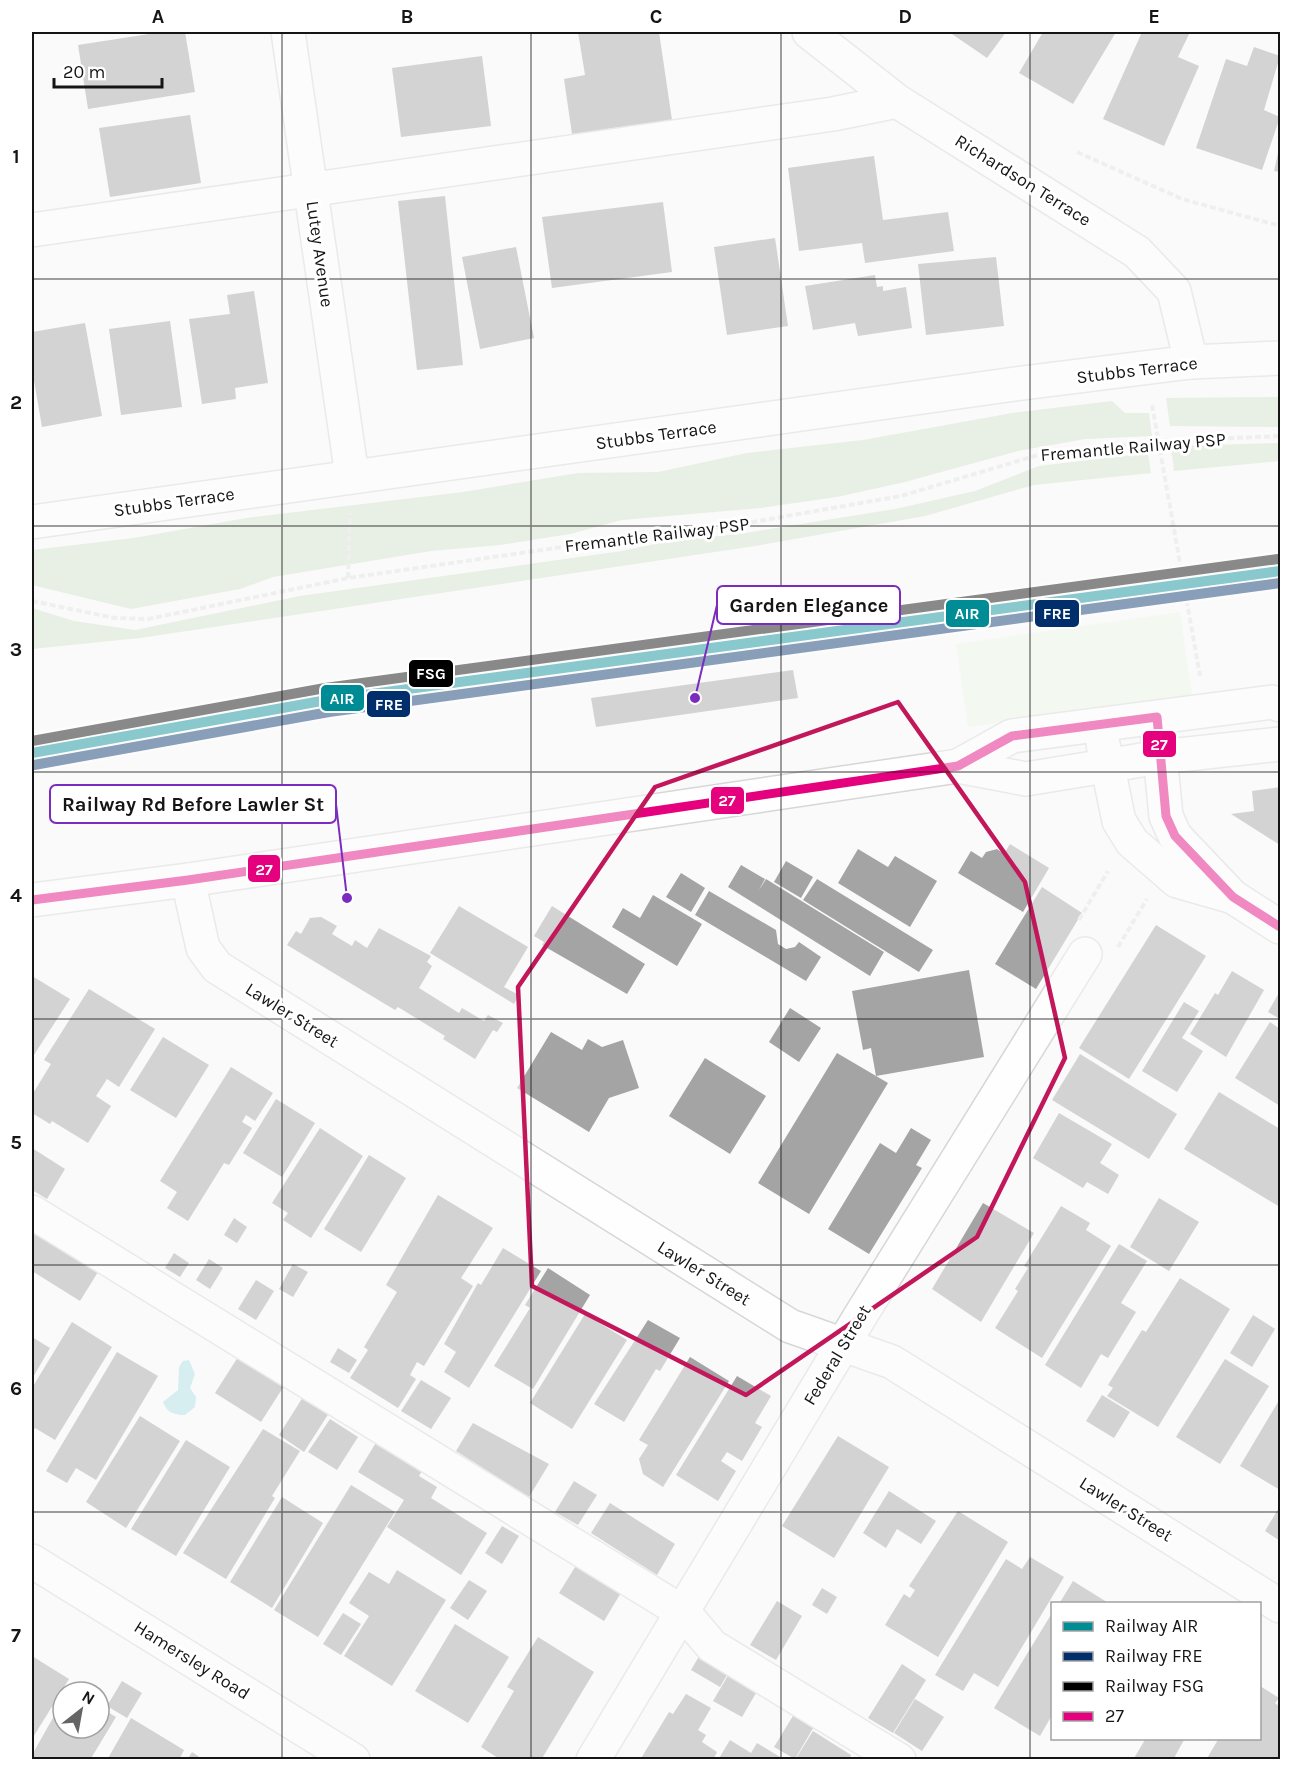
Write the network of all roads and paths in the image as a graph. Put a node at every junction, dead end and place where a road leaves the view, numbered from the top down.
1 (288, 32) edge
2 (809, 32) edge
3 (897, 101) junction
4 (1077, 152) dead end
5 (311, 191) junction
6 (1281, 226) edge
7 (32, 230) edge
8 (1281, 358) edge
9 (1191, 362) junction
10 (1143, 406) dead end
11 (1281, 436) edge
12 (1160, 441) junction
13 (352, 476) junction
14 (32, 522) edge
15 (348, 578) junction
16 (32, 601) edge
17 (1201, 684) dead end
18 (1281, 705) edge
19 (1157, 717) junction
20 (1099, 724) junction
21 (1281, 744) edge
22 (1160, 757) junction
23 (958, 766) junction
24 (1107, 766) junction
25 (1108, 871) dead end
26 (188, 880) junction
27 (1149, 896) dead end
28 (1233, 897) junction
29 (32, 900) edge
30 (1281, 927) edge
31 (1089, 940) junction
32 (32, 1212) edge
33 (842, 1346) junction
34 (32, 1561) edge
35 (1281, 1606) edge
36 (684, 1613) junction
37 (353, 1760) edge
38 (593, 1760) edge
39 (899, 1760) edge

1 - 5 street, Lutey Avenue
2 - 3 street, Richardson Terrace
3 - 5 street
3 - 9 street, Richardson Terrace
4 - 6 path
5 - 7 street
5 - 13 street, Lutey Avenue
8 - 9 street, Stubbs Terrace
9 - 13 street, Stubbs Terrace
10 - 12 path
11 - 12 path, Fremantle Railway PSP
12 - 15 path, Fremantle Railway PSP
12 - 17 path
13 - 14 street, Stubbs Terrace
13 - 15 path
15 - 16 path, Fremantle Railway PSP
18 - 19 street
19 - 20 street
19 - 22 street
20 - 23 street
20 - 24 street
21 - 22 street
22 - 24 street
22 - 28 street
23 - 24 street
23 - 26 street
24 - 28 street
25 - 31 path
26 - 29 street
26 - 33 street, Lawler Street
27 - 31 path
28 - 30 street
31 - 33 street, Federal Street
32 - 36 street
33 - 35 street, Lawler Street
33 - 36 street, Federal Street
34 - 37 street, Hamersley Road
36 - 38 street, Federal Street
36 - 39 street

